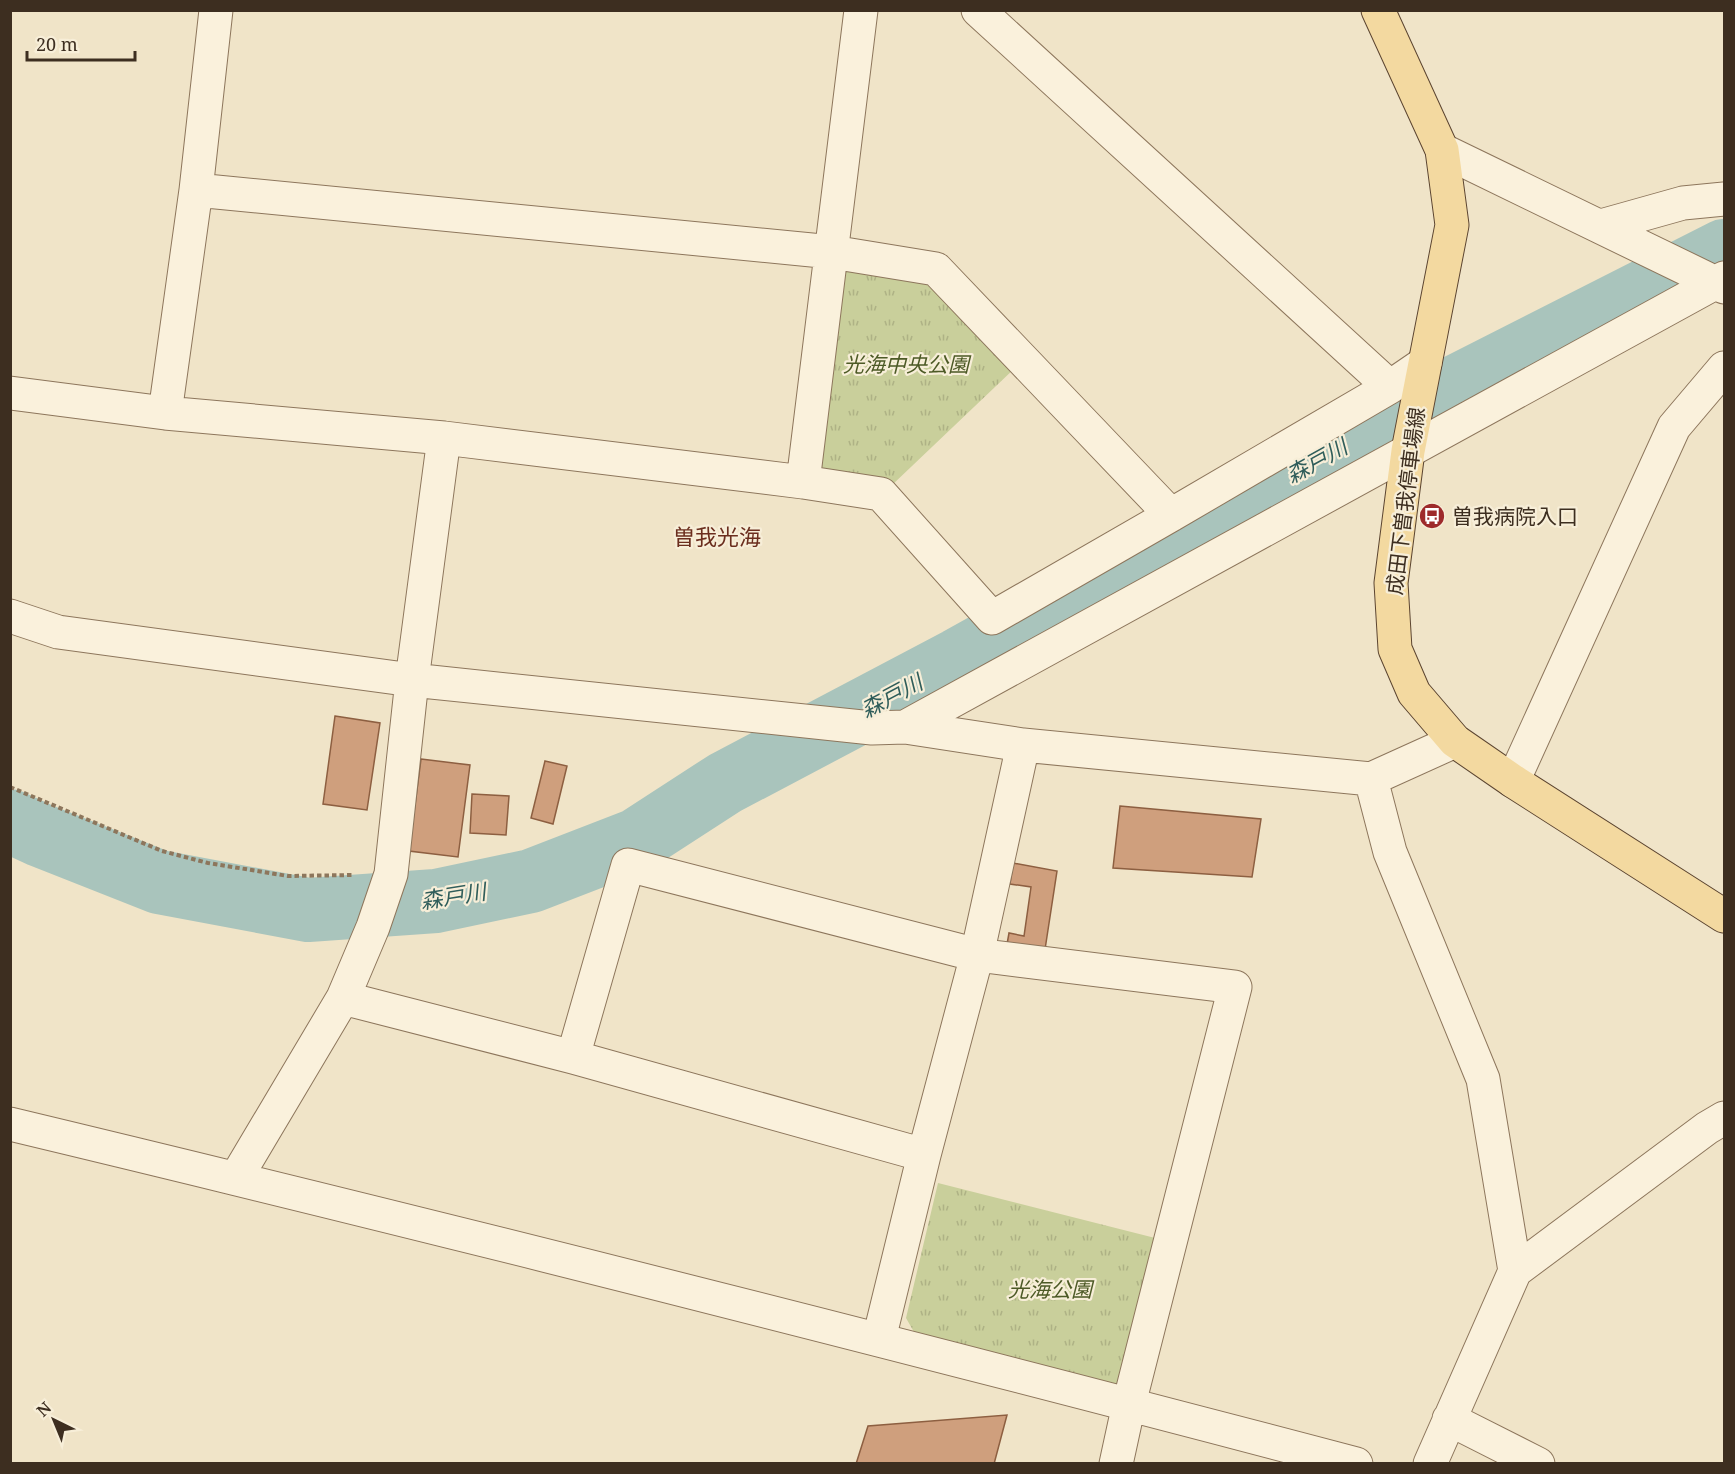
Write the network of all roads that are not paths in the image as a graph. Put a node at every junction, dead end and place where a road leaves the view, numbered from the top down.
1 (216, 10) edge
2 (861, 10) edge
3 (978, 10) edge
4 (1378, 10) edge
5 (1442, 150) junction
6 (196, 190) junction
7 (1725, 199) edge
8 (1601, 226) junction
9 (832, 252) junction
10 (1721, 283) edge
11 (1425, 363) junction
12 (1725, 368) edge
13 (1390, 387) junction
14 (10, 393) edge
15 (165, 413) junction
16 (444, 438) junction
17 (1408, 451) junction
18 (802, 482) junction
19 (1171, 515) junction
20 (10, 616) edge
21 (412, 680) junction
22 (904, 727) junction
23 (1455, 741) junction
24 (1023, 745) junction
25 (1371, 779) junction
26 (1513, 781) junction
27 (1725, 916) edge
28 (977, 955) junction
29 (344, 999) junction
30 (573, 1058) junction
31 (1725, 1118) edge
32 (10, 1124) edge
33 (924, 1155) junction
34 (236, 1178) junction
35 (1515, 1271) junction
36 (879, 1339) junction
37 (1129, 1404) junction
38 (1449, 1419) junction
39 (1116, 1464) edge
40 (1356, 1464) edge
41 (1430, 1464) edge
42 (1538, 1464) edge

1 - 6 street
2 - 9 street
3 - 13 street
4 - 5 main road, 成田下曽我停車場線
5 - 8 street
5 - 11 main road, 成田下曽我停車場線
6 - 9 street
6 - 15 street
7 - 8 street
8 - 10 street
9 - 18 street
9 - 19 street
10 - 17 street
11 - 13 street
11 - 17 main road, 成田下曽我停車場線
12 - 26 street
13 - 19 street
14 - 15 street
15 - 16 street
16 - 18 street
16 - 21 street
17 - 22 street
17 - 23 main road, 成田下曽我停車場線
18 - 19 street
20 - 21 street
21 - 22 street
21 - 29 street
22 - 24 street
23 - 25 street
23 - 26 main road, 成田下曽我停車場線
24 - 25 street
24 - 28 street
25 - 35 street
26 - 27 main road, 成田下曽我停車場線
28 - 30 street
28 - 33 street
28 - 37 street
29 - 30 street
29 - 34 street
30 - 33 street
31 - 35 street
32 - 34 street
33 - 36 street
34 - 36 street
35 - 38 street
36 - 37 street
37 - 39 street
37 - 40 street
38 - 41 street
38 - 42 street

